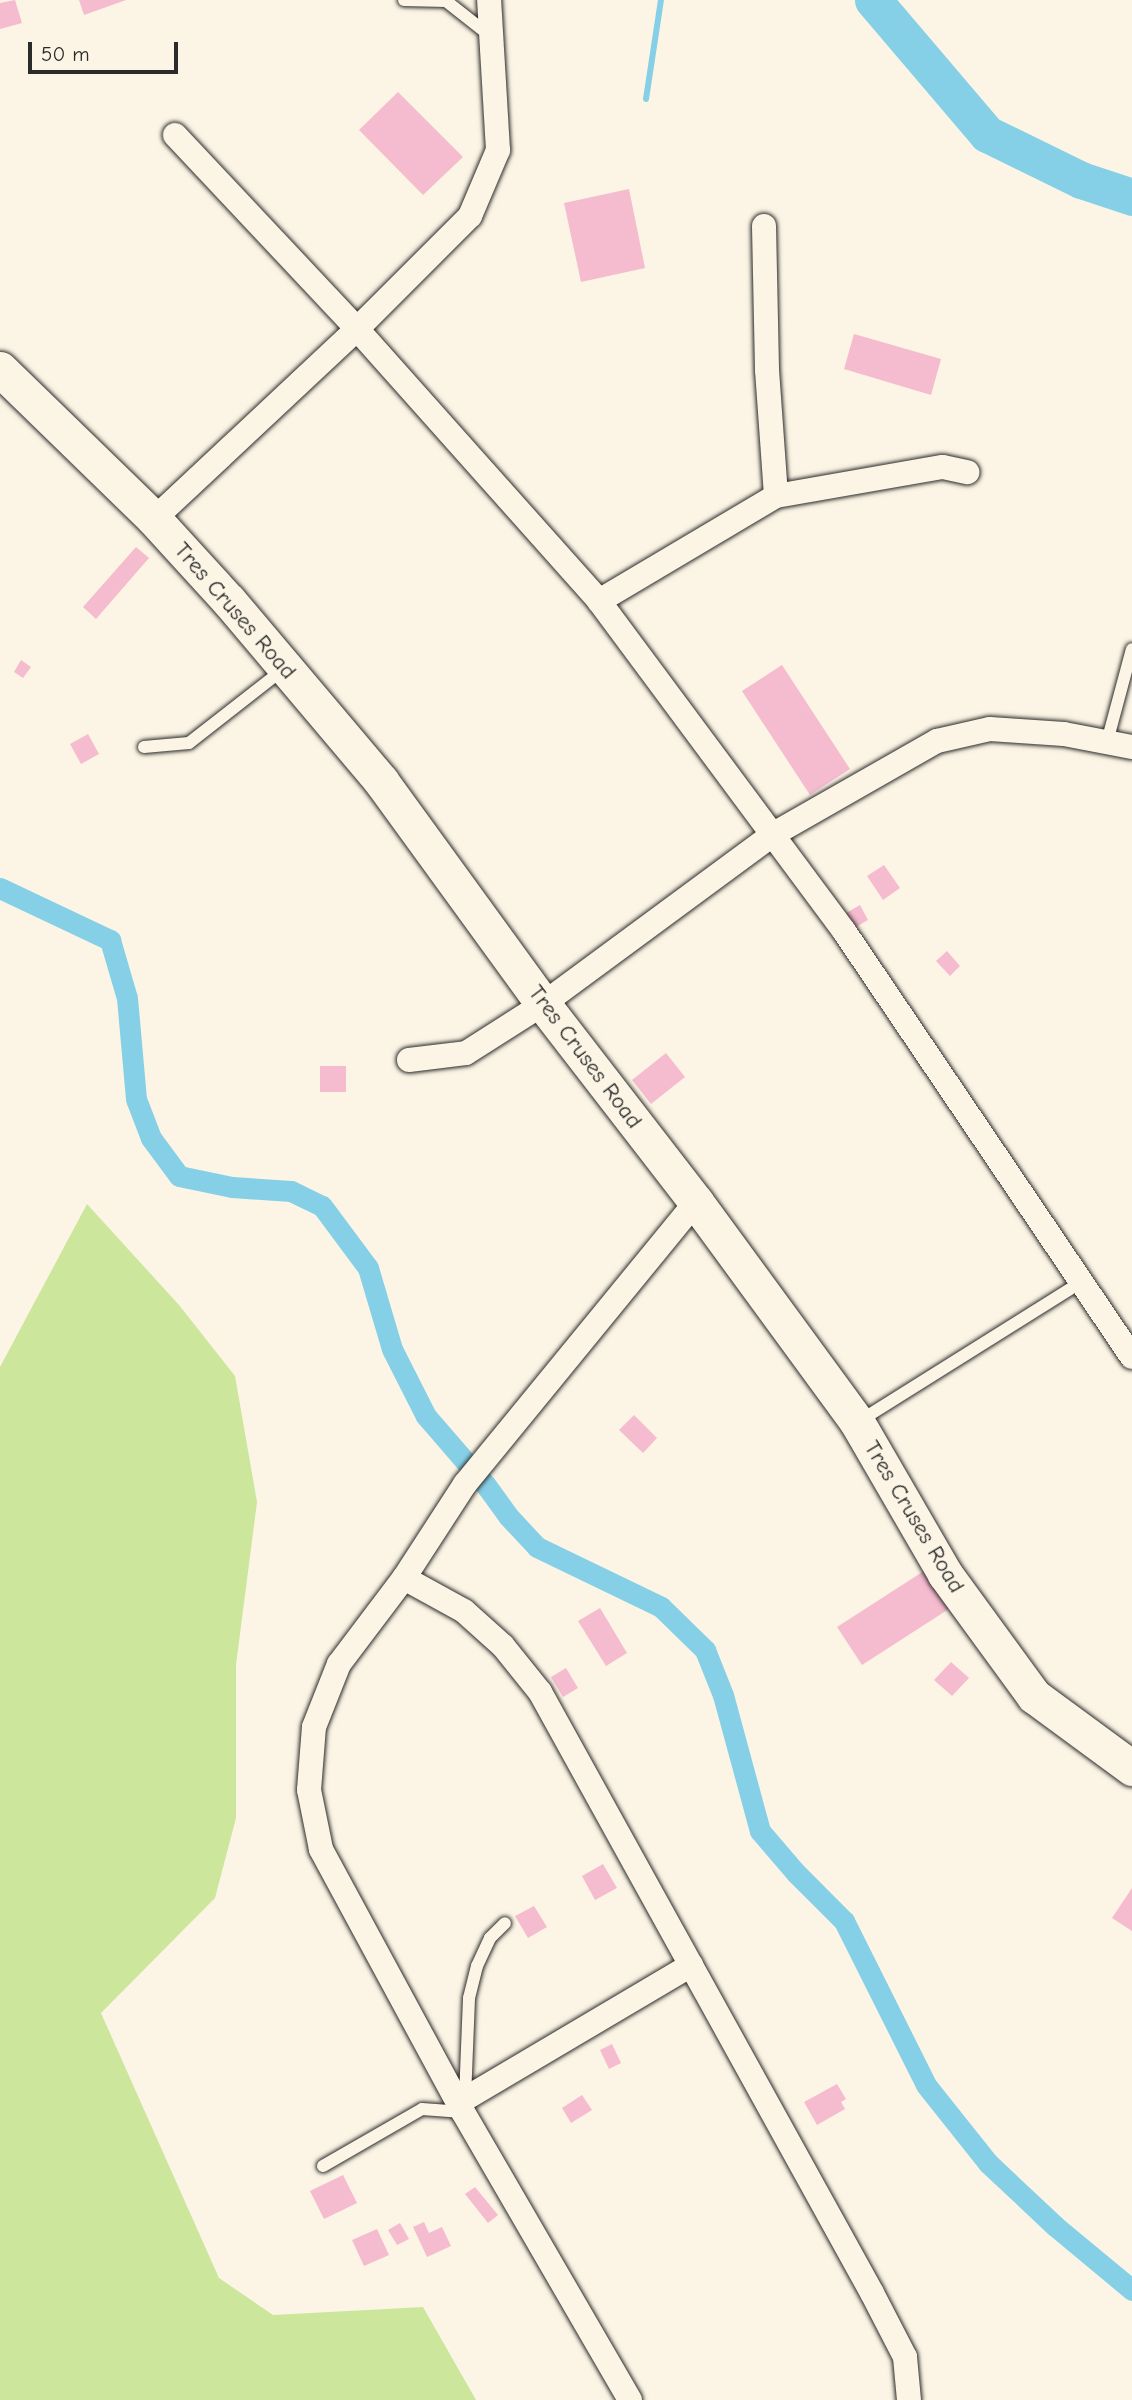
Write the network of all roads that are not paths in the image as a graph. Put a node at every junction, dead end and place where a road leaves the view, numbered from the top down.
1 (404, 0) edge
2 (489, 0) edge
3 (491, 37) junction
4 (175, 135) dead end
5 (764, 226) dead end
6 (357, 329) junction
7 (0, 369) edge
8 (967, 472) dead end
9 (776, 496) junction
10 (154, 519) junction
11 (599, 601) junction
12 (1132, 649) edge
13 (285, 668) junction
14 (1107, 742) junction
15 (144, 747) dead end
16 (1132, 747) edge
17 (772, 835) junction
18 (543, 1004) junction
19 (409, 1060) dead end
20 (696, 1202) junction
21 (1081, 1282) junction
22 (1132, 1357) edge
23 (857, 1422) junction
24 (404, 1578) junction
25 (1132, 1768) edge
26 (505, 1923) dead end
27 (691, 1965) junction
28 (462, 2104) junction
29 (323, 2166) dead end
30 (630, 2400) edge
31 (909, 2400) edge

1 - 3 lane
2 - 3 street
3 - 6 street
4 - 6 street
5 - 9 street
6 - 10 street
6 - 11 street
7 - 10 main road, Tres Cruses Road
8 - 9 street
9 - 11 street
10 - 13 main road, Tres Cruses Road
11 - 17 street
12 - 14 lane
13 - 15 lane
13 - 18 main road, Tres Cruses Road
14 - 16 street
14 - 17 street
17 - 18 street
17 - 21 street
18 - 19 street
18 - 20 main road, Tres Cruses Road
20 - 23 main road, Tres Cruses Road
20 - 24 street
21 - 22 street
21 - 23 lane
23 - 25 main road, Tres Cruses Road
24 - 27 street
24 - 28 street
26 - 28 lane
27 - 28 street
27 - 31 street
28 - 29 lane
28 - 30 street

